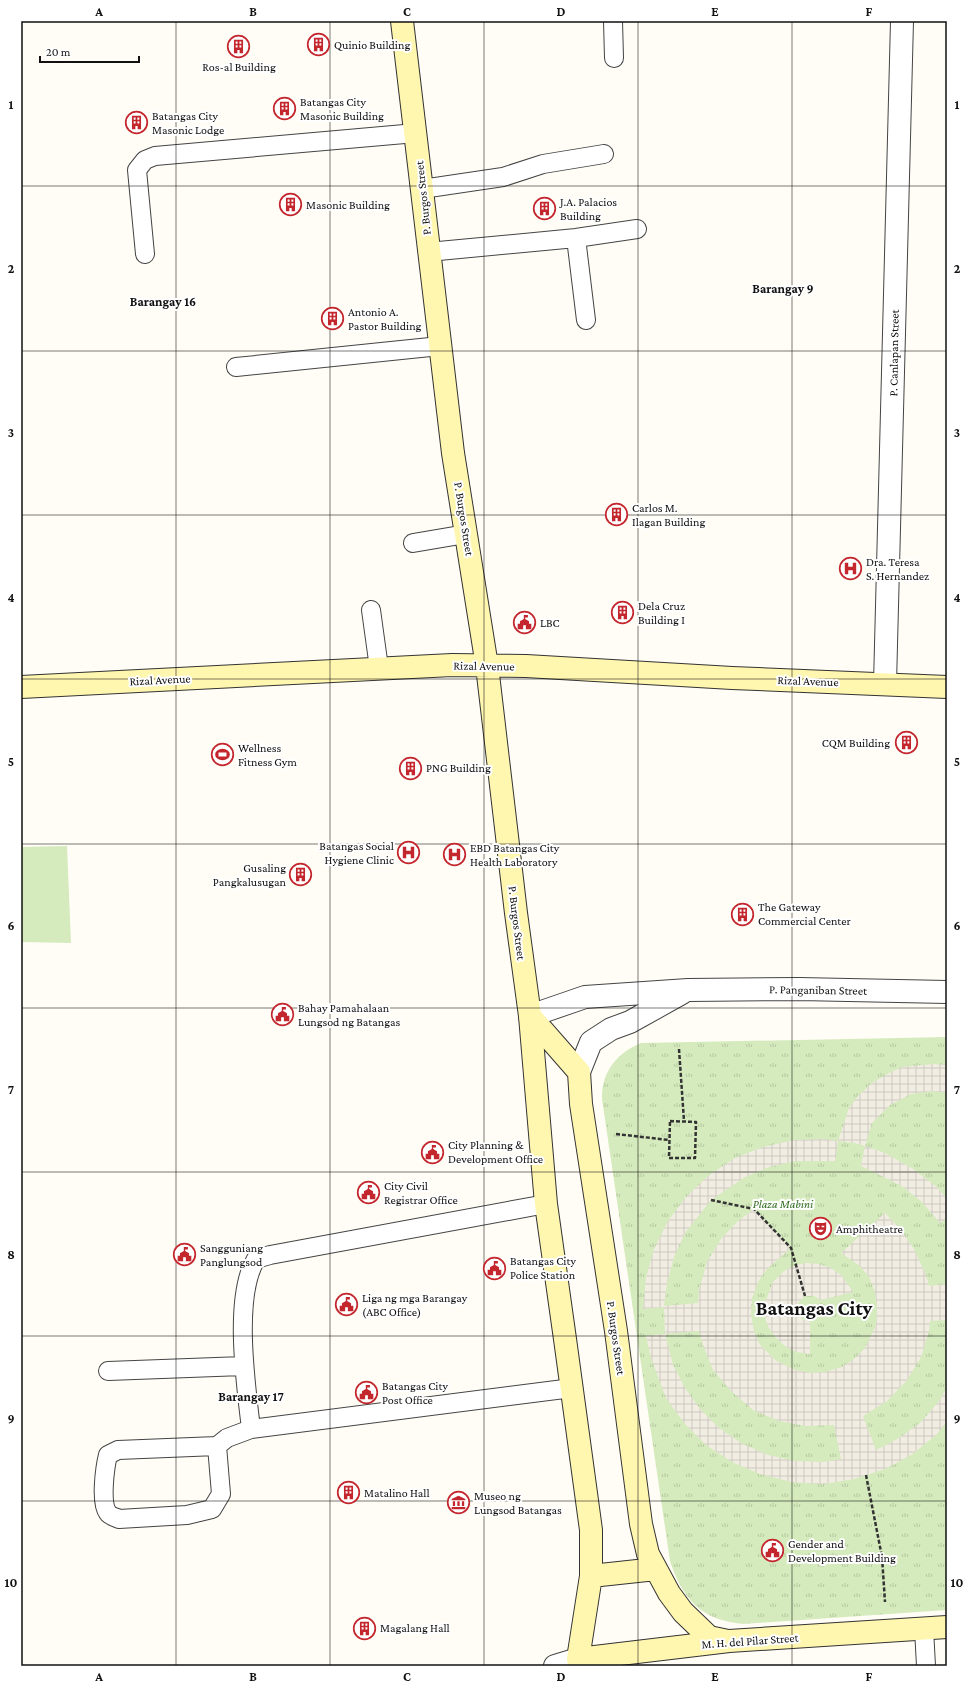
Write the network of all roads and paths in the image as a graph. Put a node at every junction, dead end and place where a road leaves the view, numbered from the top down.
1 (402, 21) edge
2 (613, 21) edge
3 (902, 21) edge
4 (614, 58) dead end
5 (416, 133) junction
6 (604, 154) dead end
7 (422, 189) junction
8 (637, 229) dead end
9 (576, 238) junction
10 (428, 252) junction
11 (145, 254) dead end
12 (586, 320) dead end
13 (440, 346) junction
14 (236, 367) dead end
15 (466, 534) junction
16 (413, 543) dead end
17 (371, 610) dead end
18 (487, 666) junction
19 (379, 668) junction
20 (885, 684) junction
21 (21, 687) edge
22 (947, 687) edge
23 (688, 990) junction
24 (947, 992) edge
25 (530, 1016) junction
26 (679, 1049) dead end
27 (579, 1072) junction
28 (684, 1121) junction
29 (616, 1134) dead end
30 (669, 1140) junction
31 (711, 1200) dead end
32 (546, 1204) junction
33 (805, 1296) dead end
34 (243, 1366) junction
35 (108, 1371) dead end
36 (572, 1388) junction
37 (251, 1429) junction
38 (217, 1446) junction
39 (866, 1475) dead end
40 (656, 1569) junction
41 (591, 1576) junction
42 (886, 1607) dead end
43 (947, 1628) edge
44 (924, 1629) junction
45 (729, 1642) junction
46 (579, 1663) edge
47 (555, 1666) edge
48 (926, 1666) edge

1 - 5 main road, P. Burgos Street
2 - 4 lane
3 - 20 street, P. Canlapan Street
5 - 7 main road, P. Burgos Street
5 - 11 lane
6 - 7 lane
7 - 10 main road, P. Burgos Street
8 - 9 lane
9 - 10 lane
9 - 12 lane
10 - 13 main road, P. Burgos Street
13 - 14 lane
13 - 15 main road, P. Burgos Street
15 - 16 lane
15 - 18 main road, P. Burgos Street
17 - 19 lane
18 - 19 main road, Rizal Avenue
18 - 20 main road, Rizal Avenue
18 - 25 main road, P. Burgos Street
19 - 21 main road, Rizal Avenue
20 - 22 main road, Rizal Avenue
23 - 24 street, P. Panganiban Street
23 - 25 street, P. Panganiban Street
23 - 27 street, P. Panganiban Street
25 - 27 main road
25 - 32 main road, P. Burgos Street
26 - 28 path
27 - 40 main road, P. Burgos Street
28 - 30 path
28 - 30 path
29 - 30 path
31 - 33 path
32 - 34 lane
32 - 36 main road, P. Burgos Street
34 - 35 lane
34 - 37 lane
36 - 37 lane
36 - 41 main road, P. Burgos Street
37 - 38 lane
38 - 38 lane
39 - 42 path
40 - 41 main road
40 - 45 main road, P. Burgos Street
41 - 46 main road, P. Burgos Street
43 - 44 main road, M. H. del Pilar Street
44 - 45 main road, M. H. del Pilar Street
44 - 48 lane
45 - 46 main road, M. H. del Pilar Street
46 - 47 street, M. H. del Pilar Street

